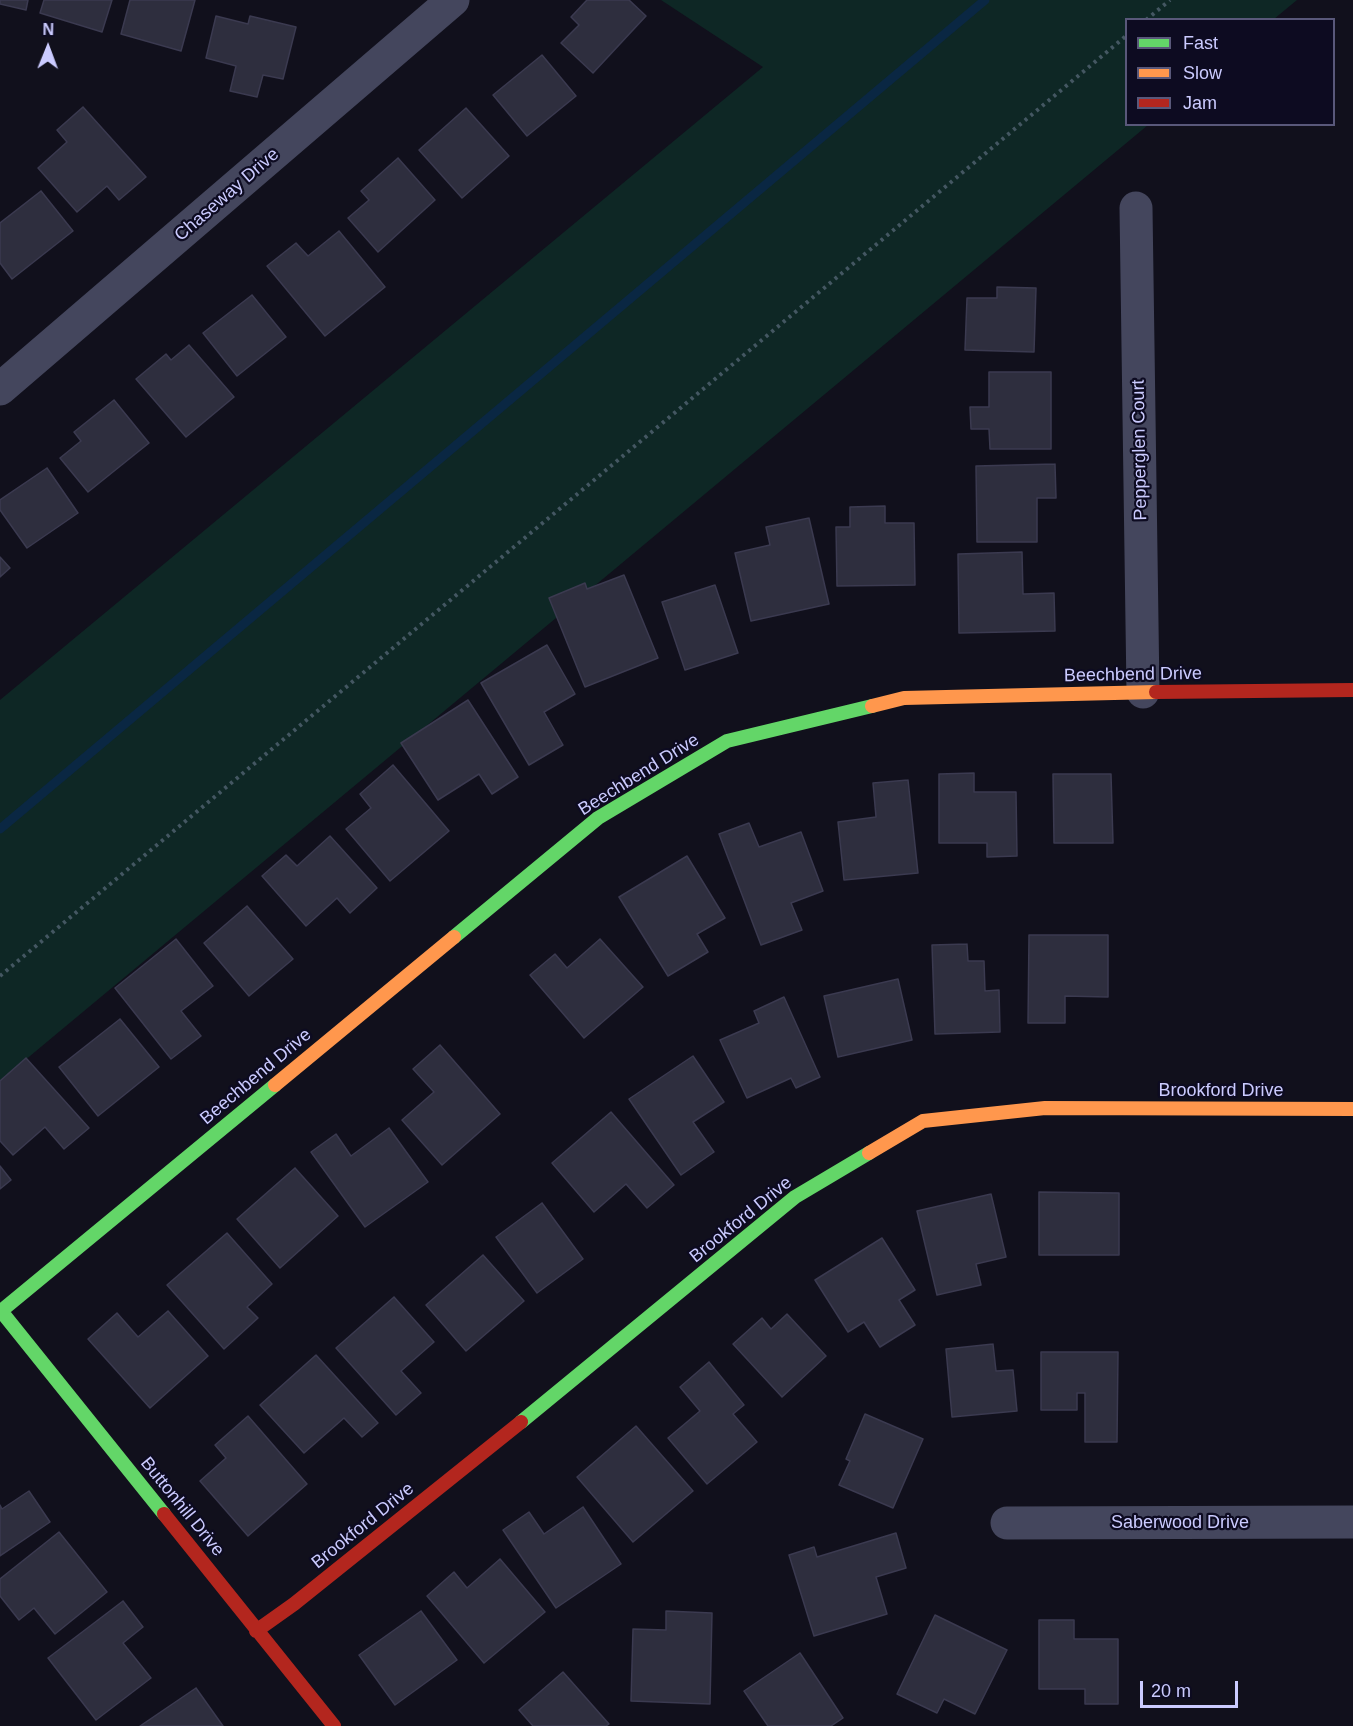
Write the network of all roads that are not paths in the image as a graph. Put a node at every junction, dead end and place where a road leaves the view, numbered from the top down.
1 (453, 0) edge
2 (1136, 208) dead end
3 (0, 388) edge
4 (1353, 690) edge
5 (1143, 692) junction
6 (1353, 1109) edge
7 (1, 1311) edge
8 (1353, 1522) edge
9 (1006, 1523) dead end
10 (256, 1631) junction
11 (334, 1726) edge

1 - 3 street, Chaseway Drive
2 - 5 street, Pepperglen Court
4 - 5 street, Beechbend Drive
5 - 7 street, Beechbend Drive
6 - 10 street, Brookford Drive
7 - 10 street, Buttonhill Drive
8 - 9 street, Saberwood Drive
10 - 11 street, Buttonhill Drive

